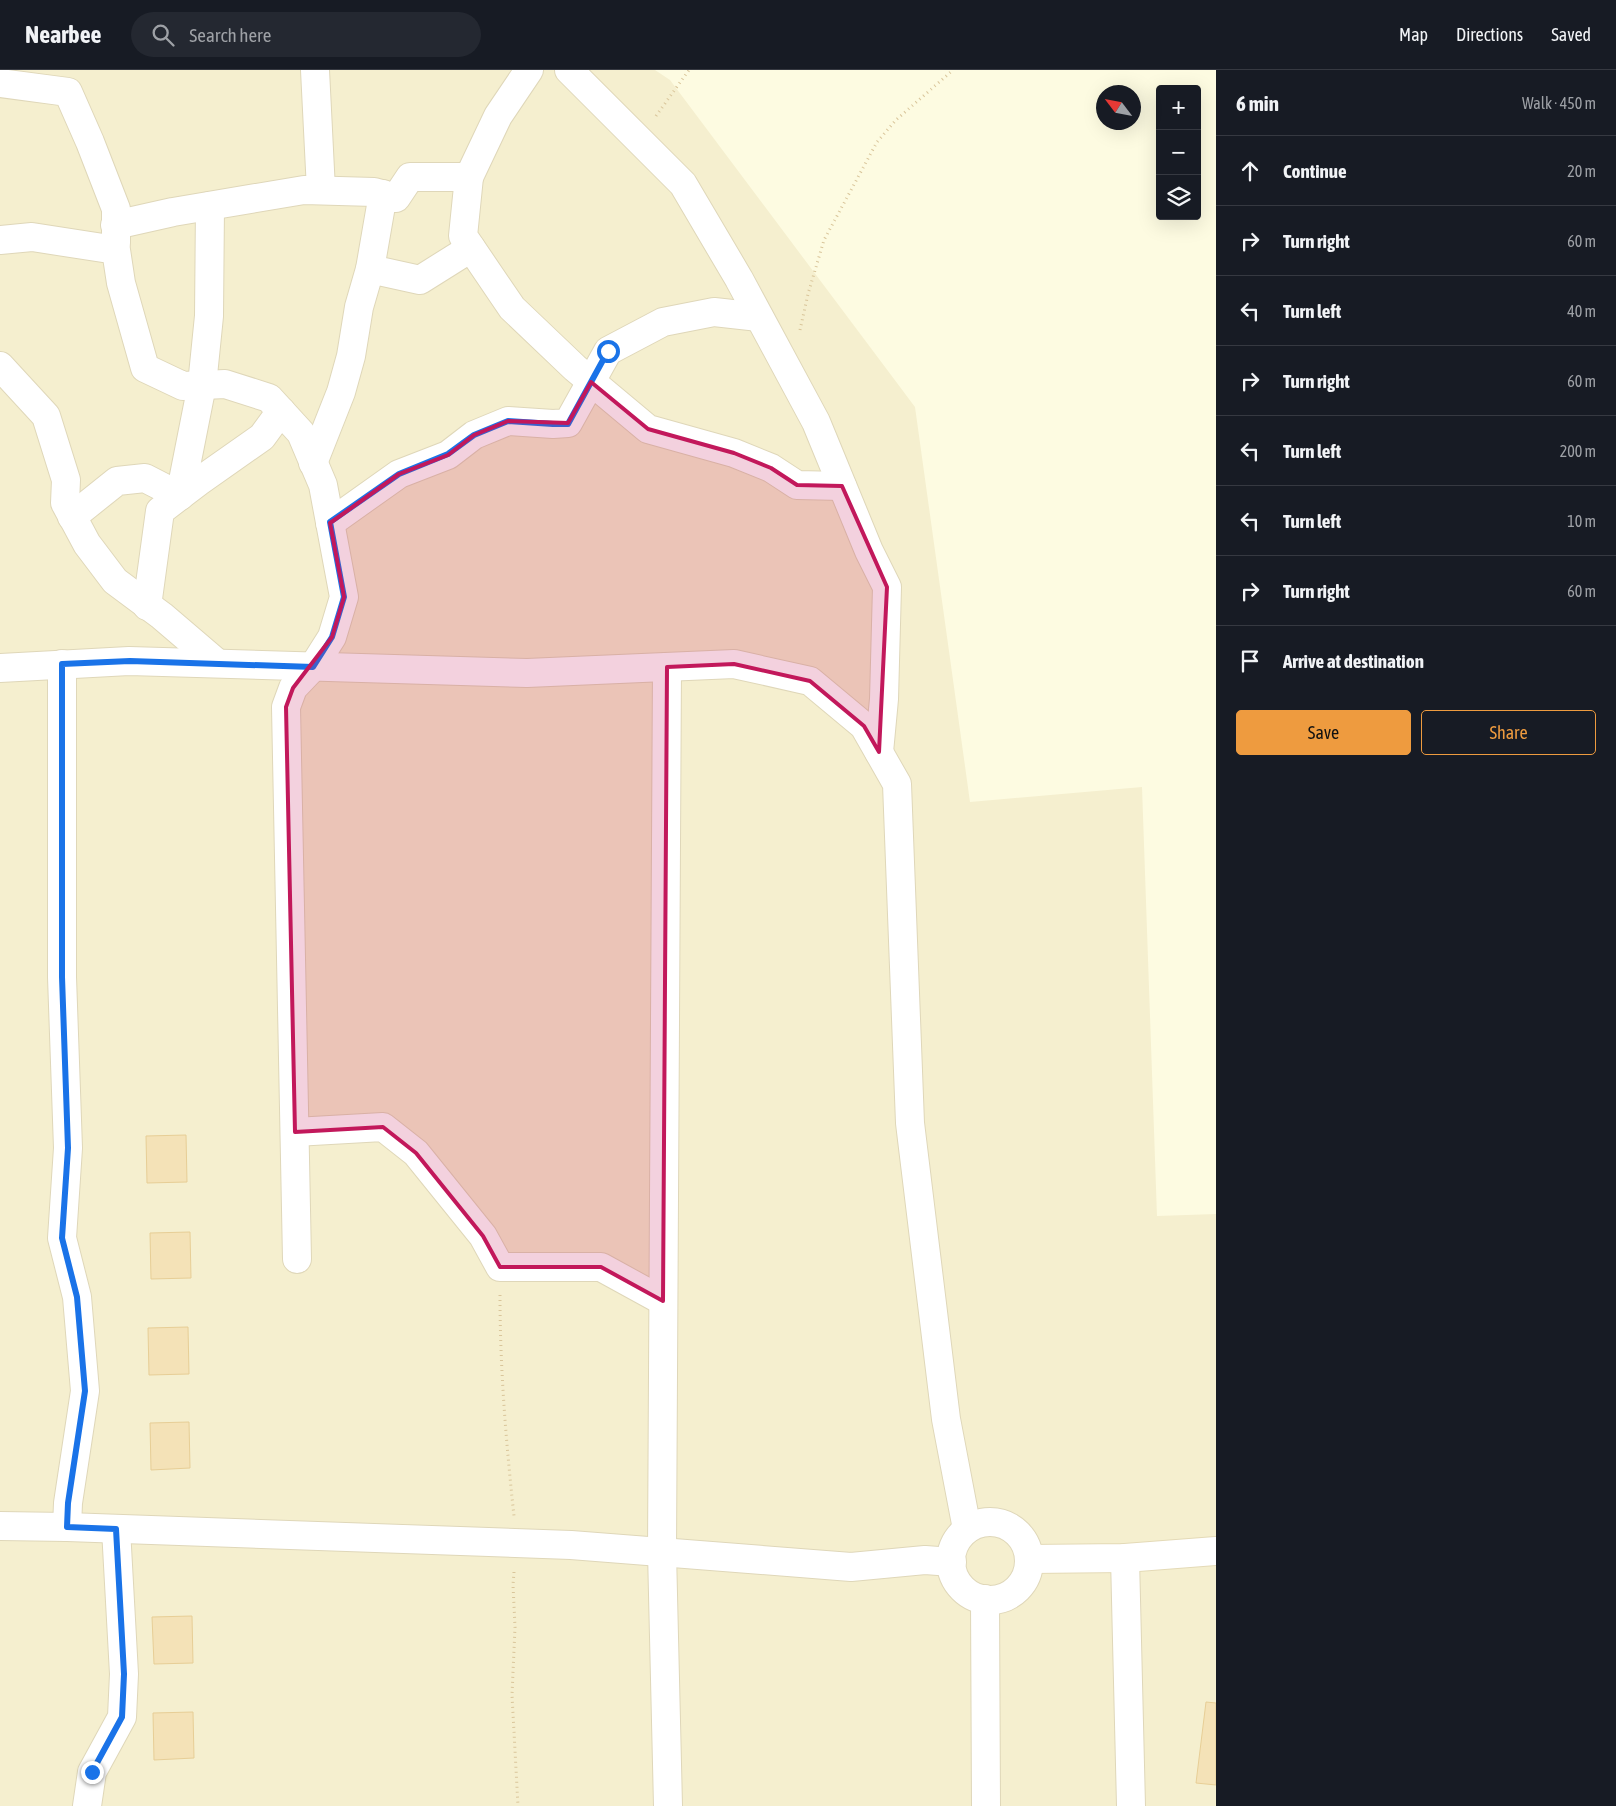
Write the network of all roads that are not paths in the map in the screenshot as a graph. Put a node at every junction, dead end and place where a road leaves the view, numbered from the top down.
1 (315, 70) edge
2 (529, 70) edge
3 (568, 70) edge
4 (0, 83) edge
5 (469, 177) junction
6 (321, 190) junction
7 (383, 194) junction
8 (210, 206) junction
9 (116, 238) junction
10 (0, 240) edge
11 (471, 248) junction
12 (370, 269) junction
13 (759, 317) junction
14 (0, 366) edge
15 (591, 382) junction
16 (202, 386) junction
17 (281, 411) junction
18 (314, 463) junction
19 (842, 486) junction
20 (180, 496) junction
21 (72, 517) junction
22 (330, 522) junction
23 (148, 606) junction
24 (62, 664) junction
25 (217, 664) junction
26 (313, 667) junction
27 (667, 667) junction
28 (0, 668) edge
29 (879, 752) junction
30 (295, 1132) junction
31 (297, 1259) dead end
32 (663, 1301) junction
33 (0, 1526) edge
34 (67, 1527) junction
35 (116, 1529) junction
36 (967, 1529) junction
37 (1216, 1551) edge
38 (662, 1552) junction
39 (1125, 1558) junction
40 (1030, 1559) junction
41 (952, 1562) junction
42 (985, 1599) junction
43 (87, 1806) edge
44 (668, 1806) edge
45 (986, 1806) edge
46 (1131, 1806) edge

1 - 6 street
2 - 5 street
3 - 13 street
4 - 9 street
5 - 7 street
5 - 11 street
6 - 7 street
6 - 8 street
7 - 12 street
8 - 9 street
8 - 16 street
9 - 10 street
9 - 16 street
11 - 12 street
11 - 15 street
12 - 18 street
13 - 15 street
13 - 19 street
14 - 21 street
15 - 19 street
15 - 22 street
16 - 17 street
16 - 20 street
17 - 18 street
17 - 20 street
18 - 22 street
19 - 29 street
20 - 21 street
20 - 23 street
21 - 23 street
22 - 26 street
23 - 25 street
24 - 25 street
24 - 28 street
24 - 34 street
25 - 26 street
26 - 27 street
26 - 30 street
27 - 29 street
27 - 32 street
29 - 36 street
30 - 31 street
30 - 32 street
32 - 38 street
33 - 34 street
34 - 35 street
35 - 38 street
35 - 43 street
36 - 40 street
36 - 41 street
37 - 39 street
38 - 41 street
38 - 44 street
39 - 40 street
39 - 46 street
40 - 42 street
41 - 42 street
42 - 45 street

